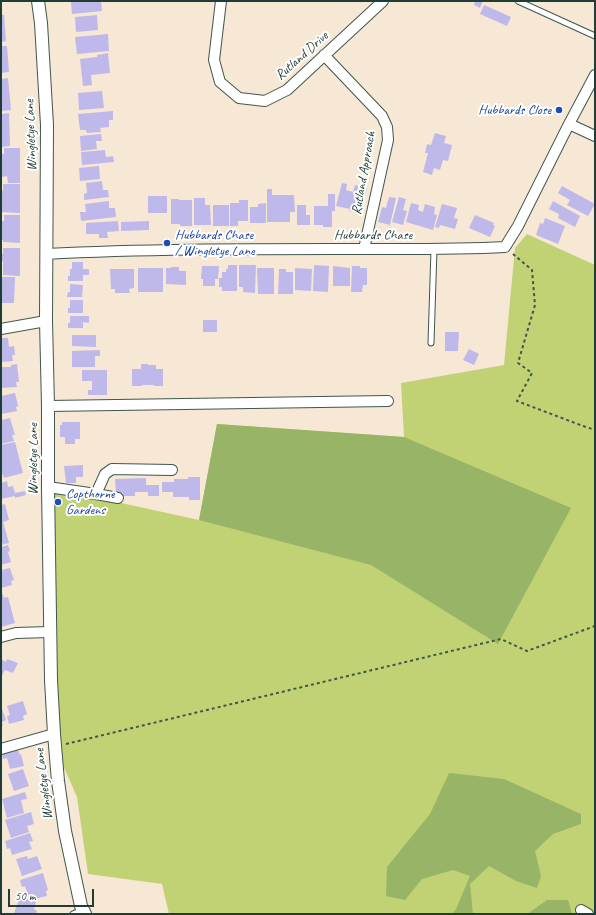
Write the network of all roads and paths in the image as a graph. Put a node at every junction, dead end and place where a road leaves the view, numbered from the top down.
1 (38, 1) edge
2 (221, 1) edge
3 (383, 1) edge
4 (518, 1) edge
5 (595, 36) edge
6 (324, 55) junction
7 (595, 75) edge
8 (570, 124) junction
9 (595, 136) edge
10 (505, 247) junction
11 (364, 249) junction
12 (434, 249) junction
13 (46, 254) junction
14 (46, 321) junction
15 (1, 329) edge
16 (431, 344) dead end
17 (388, 401) dead end
18 (48, 406) junction
19 (595, 430) edge
20 (172, 470) dead end
21 (48, 487) junction
22 (96, 494) junction
23 (118, 498) dead end
24 (595, 626) edge
25 (50, 632) junction
26 (1, 637) edge
27 (54, 734) junction
28 (55, 747) junction
29 (1, 749) edge
30 (80, 912) edge

1 - 13 street, Wingletye Lane
2 - 6 street, Rutland Drive
3 - 6 street, Rutland Drive
4 - 5 lane
6 - 11 street, Rutland Approach
7 - 8 street
8 - 9 street
8 - 10 street
10 - 12 street, Hubbards Chase
10 - 19 path
11 - 12 street, Hubbards Chase
11 - 13 street, Hubbards Chase
12 - 16 lane
13 - 14 street, Wingletye Lane
14 - 15 street
14 - 18 street, Wingletye Lane
17 - 18 street
18 - 21 street, Wingletye Lane
20 - 22 street
21 - 22 street
21 - 25 street, Wingletye Lane
22 - 23 street
24 - 28 path
25 - 26 street
25 - 27 street, Wingletye Lane
27 - 28 street, Wingletye Lane
27 - 29 street
28 - 30 street, Wingletye Lane

